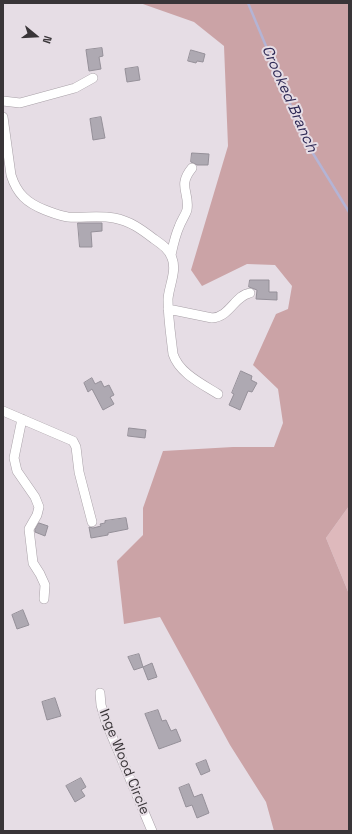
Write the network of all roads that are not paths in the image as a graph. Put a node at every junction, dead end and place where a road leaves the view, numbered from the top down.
1 (93, 78) dead end
2 (3, 101) edge
3 (3, 117) edge
4 (192, 168) dead end
5 (171, 255) junction
6 (250, 293) dead end
7 (168, 309) junction
8 (218, 394) dead end
9 (3, 411) edge
10 (22, 419) junction
11 (92, 522) dead end
12 (44, 599) dead end
13 (100, 693) dead end
14 (152, 831) edge

1 - 2 street
3 - 5 street
4 - 5 street
5 - 7 street
6 - 7 street
7 - 8 street
9 - 10 street
10 - 11 street
10 - 12 street
13 - 14 street, Inge Wood Circle

